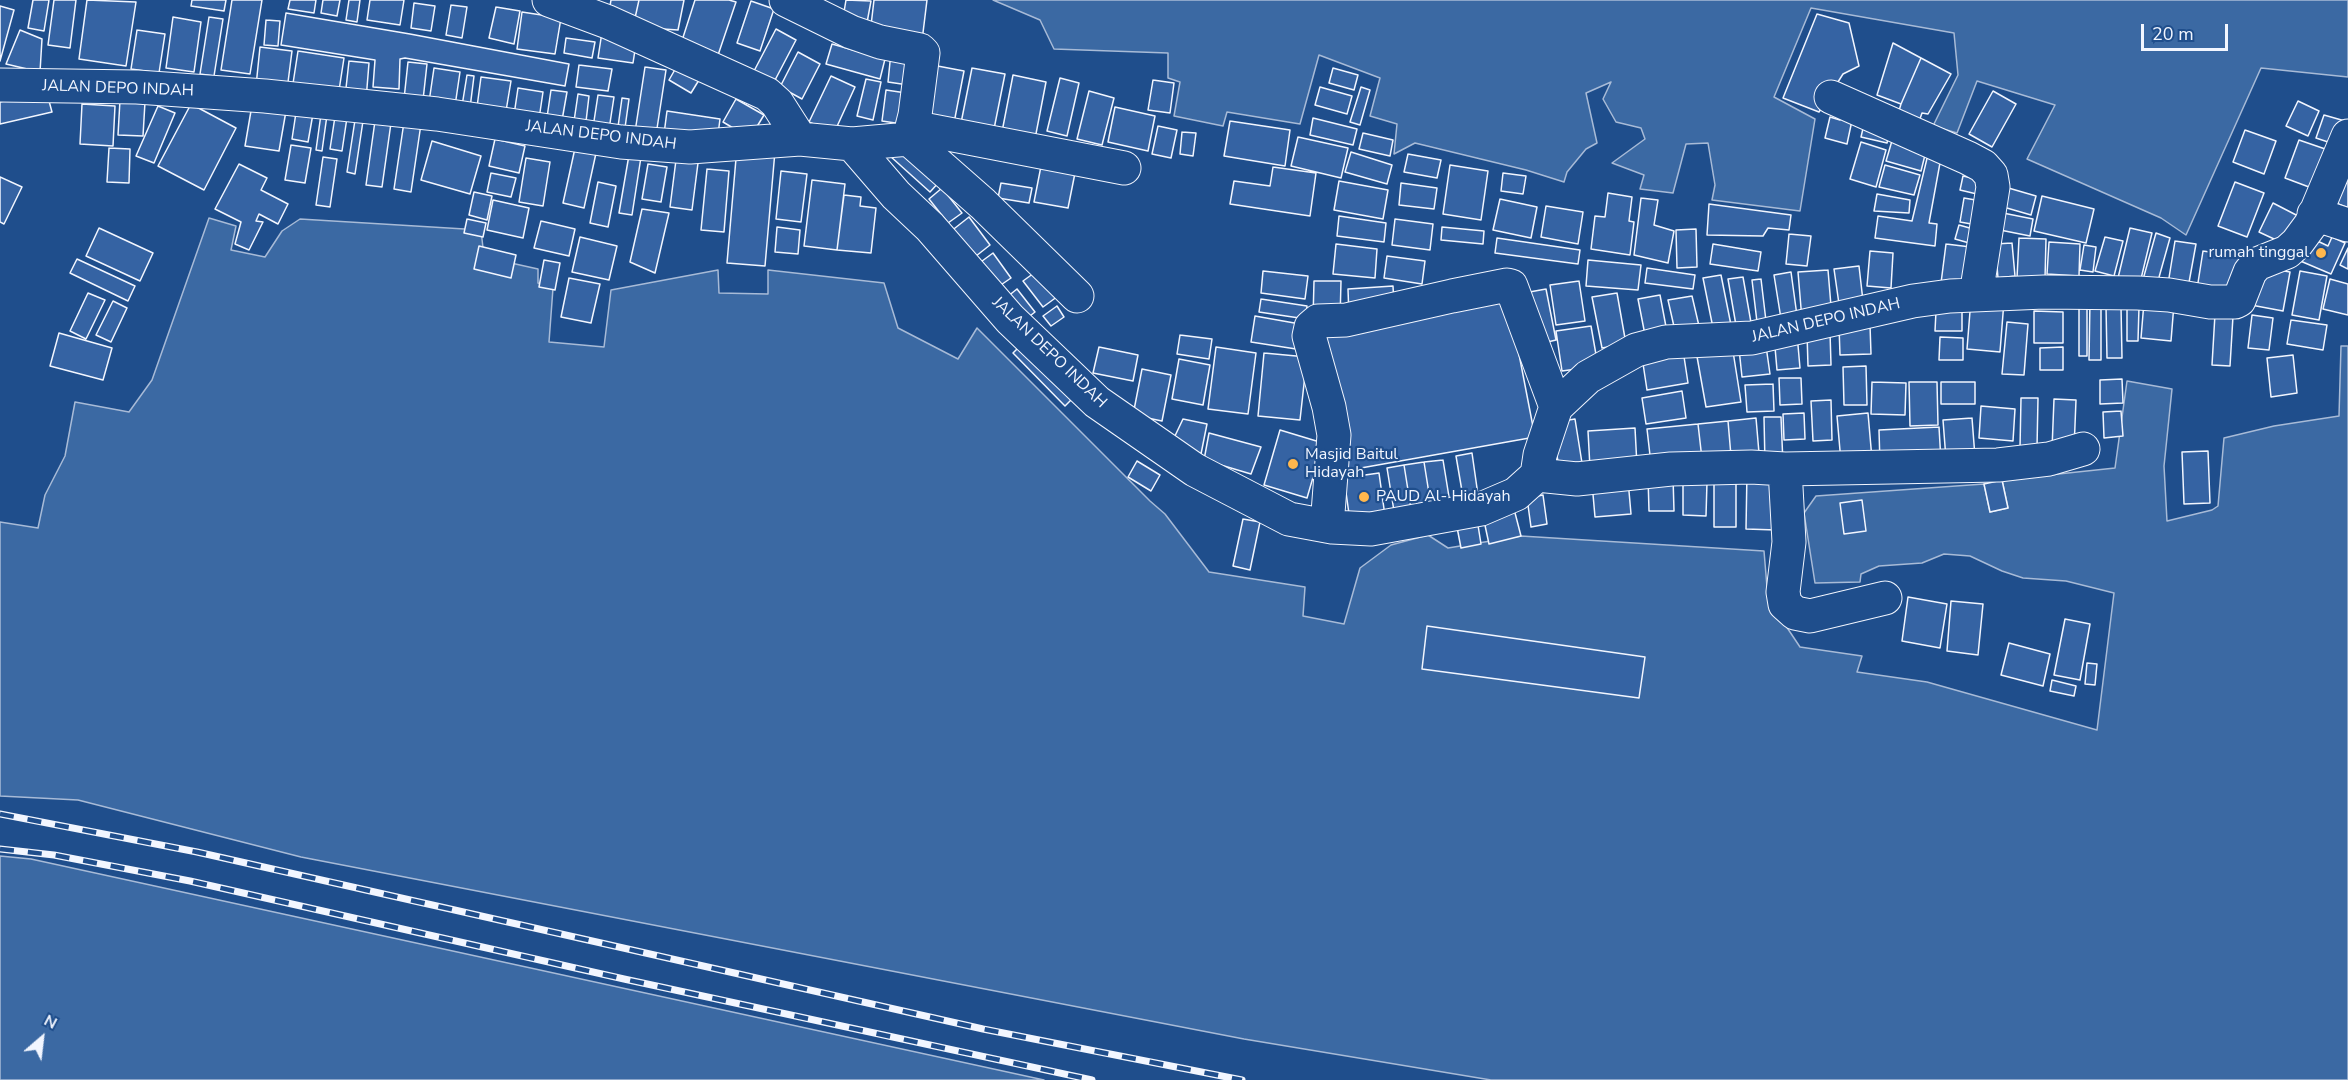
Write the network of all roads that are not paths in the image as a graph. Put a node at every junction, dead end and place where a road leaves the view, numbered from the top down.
1 (549, 0) edge
2 (786, 0) edge
3 (0, 85) edge
4 (1831, 97) dead end
5 (910, 133) junction
6 (2348, 136) edge
7 (800, 139) junction
8 (852, 144) junction
9 (1124, 168) dead end
10 (2314, 214) junction
11 (2348, 225) edge
12 (1976, 295) junction
13 (1077, 296) dead end
14 (1556, 408) junction
15 (2083, 449) dead end
16 (1785, 469) junction
17 (1537, 475) junction
18 (1328, 526) junction
19 (1885, 598) dead end

1 - 7 street
2 - 5 street
3 - 7 street, JALAN DEPO INDAH
4 - 12 street
5 - 8 street
5 - 9 street
5 - 13 street
6 - 10 street, JALAN DEPO INDAH
7 - 8 street, JALAN DEPO INDAH
8 - 18 street, JALAN DEPO INDAH
10 - 11 street
10 - 12 street, JALAN DEPO INDAH
12 - 14 street, JALAN DEPO INDAH
14 - 17 street, JALAN DEPO INDAH
14 - 18 street
15 - 16 street
16 - 17 street
16 - 19 street
17 - 18 street, JALAN DEPO INDAH

